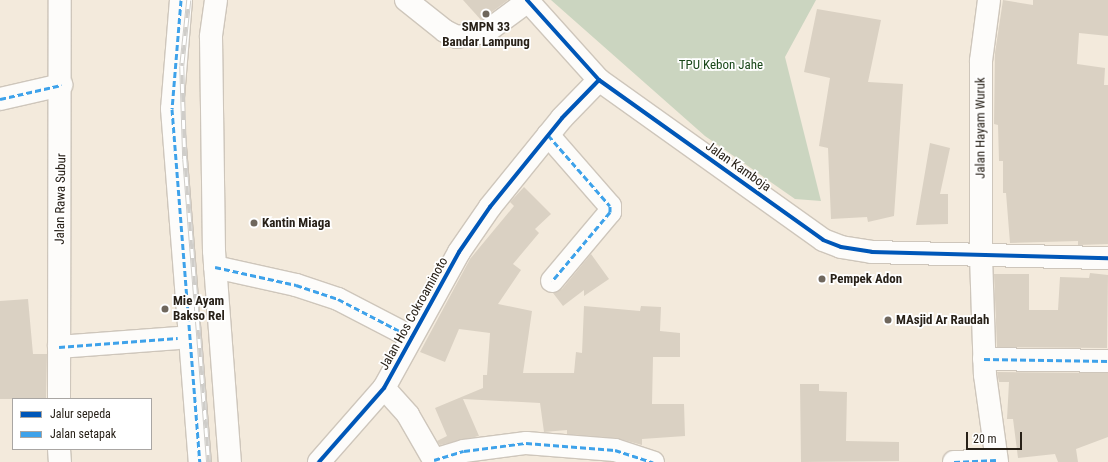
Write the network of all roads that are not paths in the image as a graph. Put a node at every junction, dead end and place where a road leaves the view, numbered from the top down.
1 (60, 0) edge
2 (181, 0) edge
3 (216, 0) edge
4 (528, 0) edge
5 (989, 0) edge
6 (409, 1) edge
7 (599, 80) junction
8 (61, 86) junction
9 (0, 99) edge
10 (548, 135) junction
11 (981, 256) junction
12 (1108, 258) edge
13 (215, 267) junction
14 (552, 281) dead end
15 (412, 337) junction
16 (178, 338) dead end
17 (59, 347) junction
18 (984, 359) junction
19 (1108, 361) edge
20 (384, 388) junction
21 (59, 398) edge
22 (59, 450) edge
23 (434, 461) edge
24 (997, 461) edge
25 (60, 462) edge
26 (200, 462) edge
27 (230, 462) edge
28 (320, 462) edge
29 (653, 462) edge
30 (954, 462) edge

1 - 8 street, Jalan Rawa Subur
2 - 26 street
3 - 13 street
4 - 6 street
4 - 7 street, Jalan Kamboja
5 - 11 street, Jalan Hayam Wuruk
7 - 10 street, Jalan Hos Cokroaminoto
7 - 11 street, Jalan Kamboja
8 - 9 street
8 - 17 street, Jalan Rawa Subur
10 - 14 street
10 - 15 street, Jalan Hos Cokroaminoto
11 - 12 street, Jalan Kamboja
11 - 18 street, Jalan Hayam Wuruk
13 - 15 street
13 - 27 street
15 - 20 street, Jalan Hos Cokroaminoto
16 - 17 street
17 - 21 street, Jalan Rawa Subur
18 - 19 street
18 - 24 street, Jalan Hayam Wuruk
20 - 23 street
20 - 28 street, Jalan Hos Cokroaminoto
22 - 25 street
23 - 29 street
24 - 30 street

